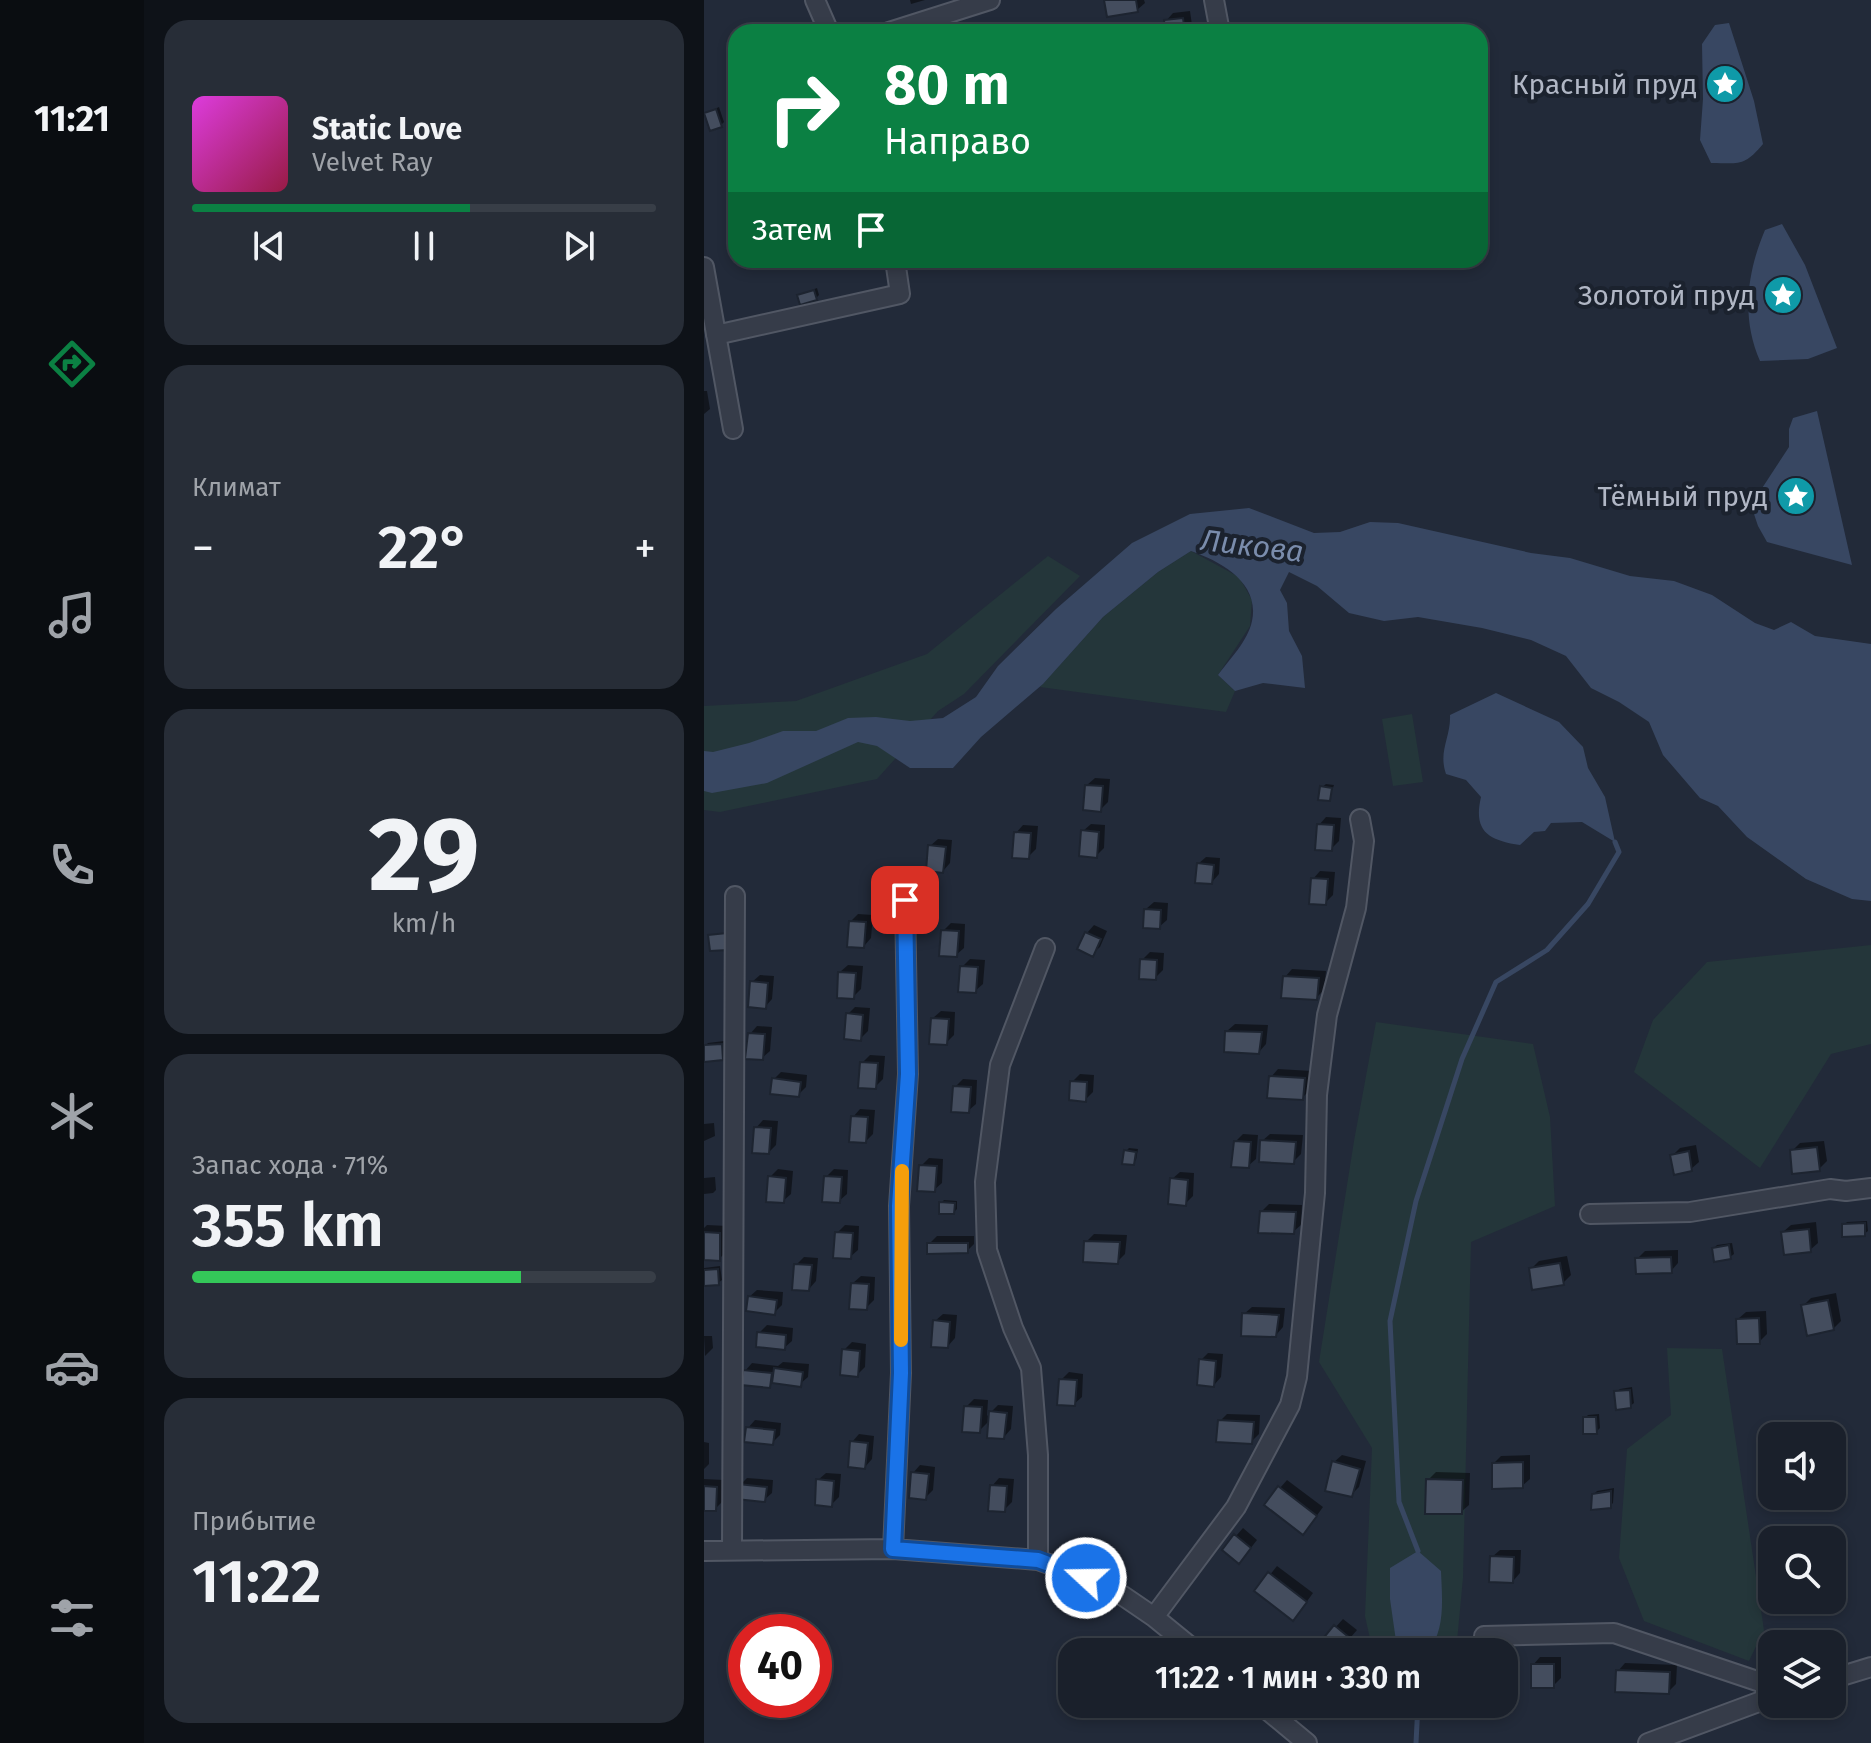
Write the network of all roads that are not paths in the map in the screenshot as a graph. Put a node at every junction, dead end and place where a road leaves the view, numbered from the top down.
1 (815, 0) edge
2 (990, 0) edge
3 (1214, 0) edge
4 (826, 24) edge
5 (914, 24) edge
6 (1218, 24) edge
7 (704, 267) edge
8 (896, 268) edge
9 (716, 335) junction
10 (733, 429) dead end
11 (1360, 819) dead end
12 (735, 896) dead end
13 (905, 900) dead end
14 (1045, 948) dead end
15 (1871, 1188) edge
16 (1590, 1214) dead end
17 (732, 1548) junction
18 (893, 1549) junction
19 (704, 1551) edge
20 (1038, 1560) junction
21 (1154, 1617) junction
22 (1484, 1636) dead end
23 (1180, 1638) edge
24 (1871, 1667) edge
25 (1846, 1675) edge
26 (1758, 1681) edge
27 (1758, 1702) edge
28 (1277, 1718) edge
29 (1307, 1743) edge
30 (1648, 1743) edge

1 - 4 street
2 - 5 street
3 - 6 street
7 - 9 street
8 - 9 street
9 - 10 street
11 - 21 street
12 - 17 street
13 - 18 street
14 - 20 street
15 - 16 street
17 - 18 street
17 - 19 street
18 - 20 street
20 - 21 street
21 - 23 street
22 - 26 street
24 - 25 street
27 - 30 street
28 - 29 street

